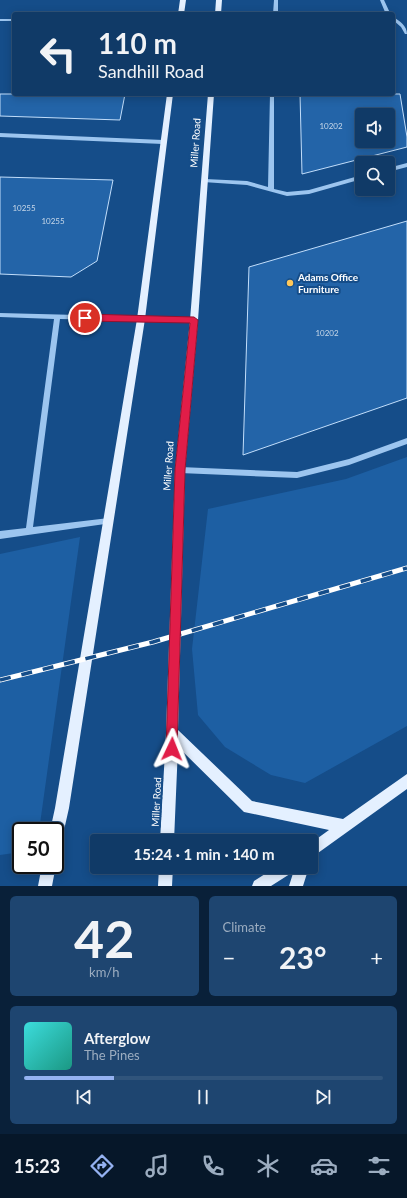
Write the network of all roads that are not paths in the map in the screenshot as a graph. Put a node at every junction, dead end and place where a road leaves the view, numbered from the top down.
1 (183, 0) edge
2 (219, 0) edge
3 (276, 0) edge
4 (382, 0) edge
5 (181, 12) edge
6 (218, 12) edge
7 (276, 12) edge
8 (387, 12) edge
9 (0, 20) edge
10 (12, 20) edge
11 (395, 20) edge
12 (407, 33) edge
13 (170, 96) edge
14 (211, 96) edge
15 (272, 96) edge
16 (0, 135) edge
17 (163, 142) junction
18 (407, 165) edge
19 (395, 168) edge
20 (355, 179) edge
21 (205, 181) junction
22 (270, 190) junction
23 (0, 315) edge
24 (56, 317) junction
25 (141, 319) junction
26 (194, 320) junction
27 (407, 441) edge
28 (180, 470) junction
29 (109, 521) junction
30 (29, 531) junction
31 (0, 535) edge
32 (172, 733) junction
33 (407, 781) edge
34 (59, 822) edge
35 (344, 826) junction
36 (167, 834) edge
37 (318, 846) edge
38 (47, 874) edge
39 (166, 874) edge
40 (277, 874) edge
41 (300, 874) edge
42 (45, 886) edge
43 (165, 886) edge
44 (259, 886) edge
45 (296, 886) edge

1 - 5 main road
2 - 6 main road
3 - 7 street
4 - 8 street
9 - 10 street
11 - 12 street
13 - 17 main road
14 - 21 main road, Miller Road
15 - 22 street
16 - 17 street
17 - 25 main road
18 - 19 street
20 - 22 street
21 - 22 street
21 - 26 main road, Miller Road
23 - 24 street
24 - 25 street
24 - 30 street
25 - 26 street
25 - 29 main road
26 - 28 main road, Miller Road
27 - 28 street
28 - 32 main road, Miller Road
29 - 30 street
29 - 34 main road
30 - 31 street
32 - 35 main road
32 - 36 main road, Miller Road
33 - 35 main road
35 - 37 main road
38 - 42 main road
39 - 43 main road
40 - 44 main road
41 - 45 main road

